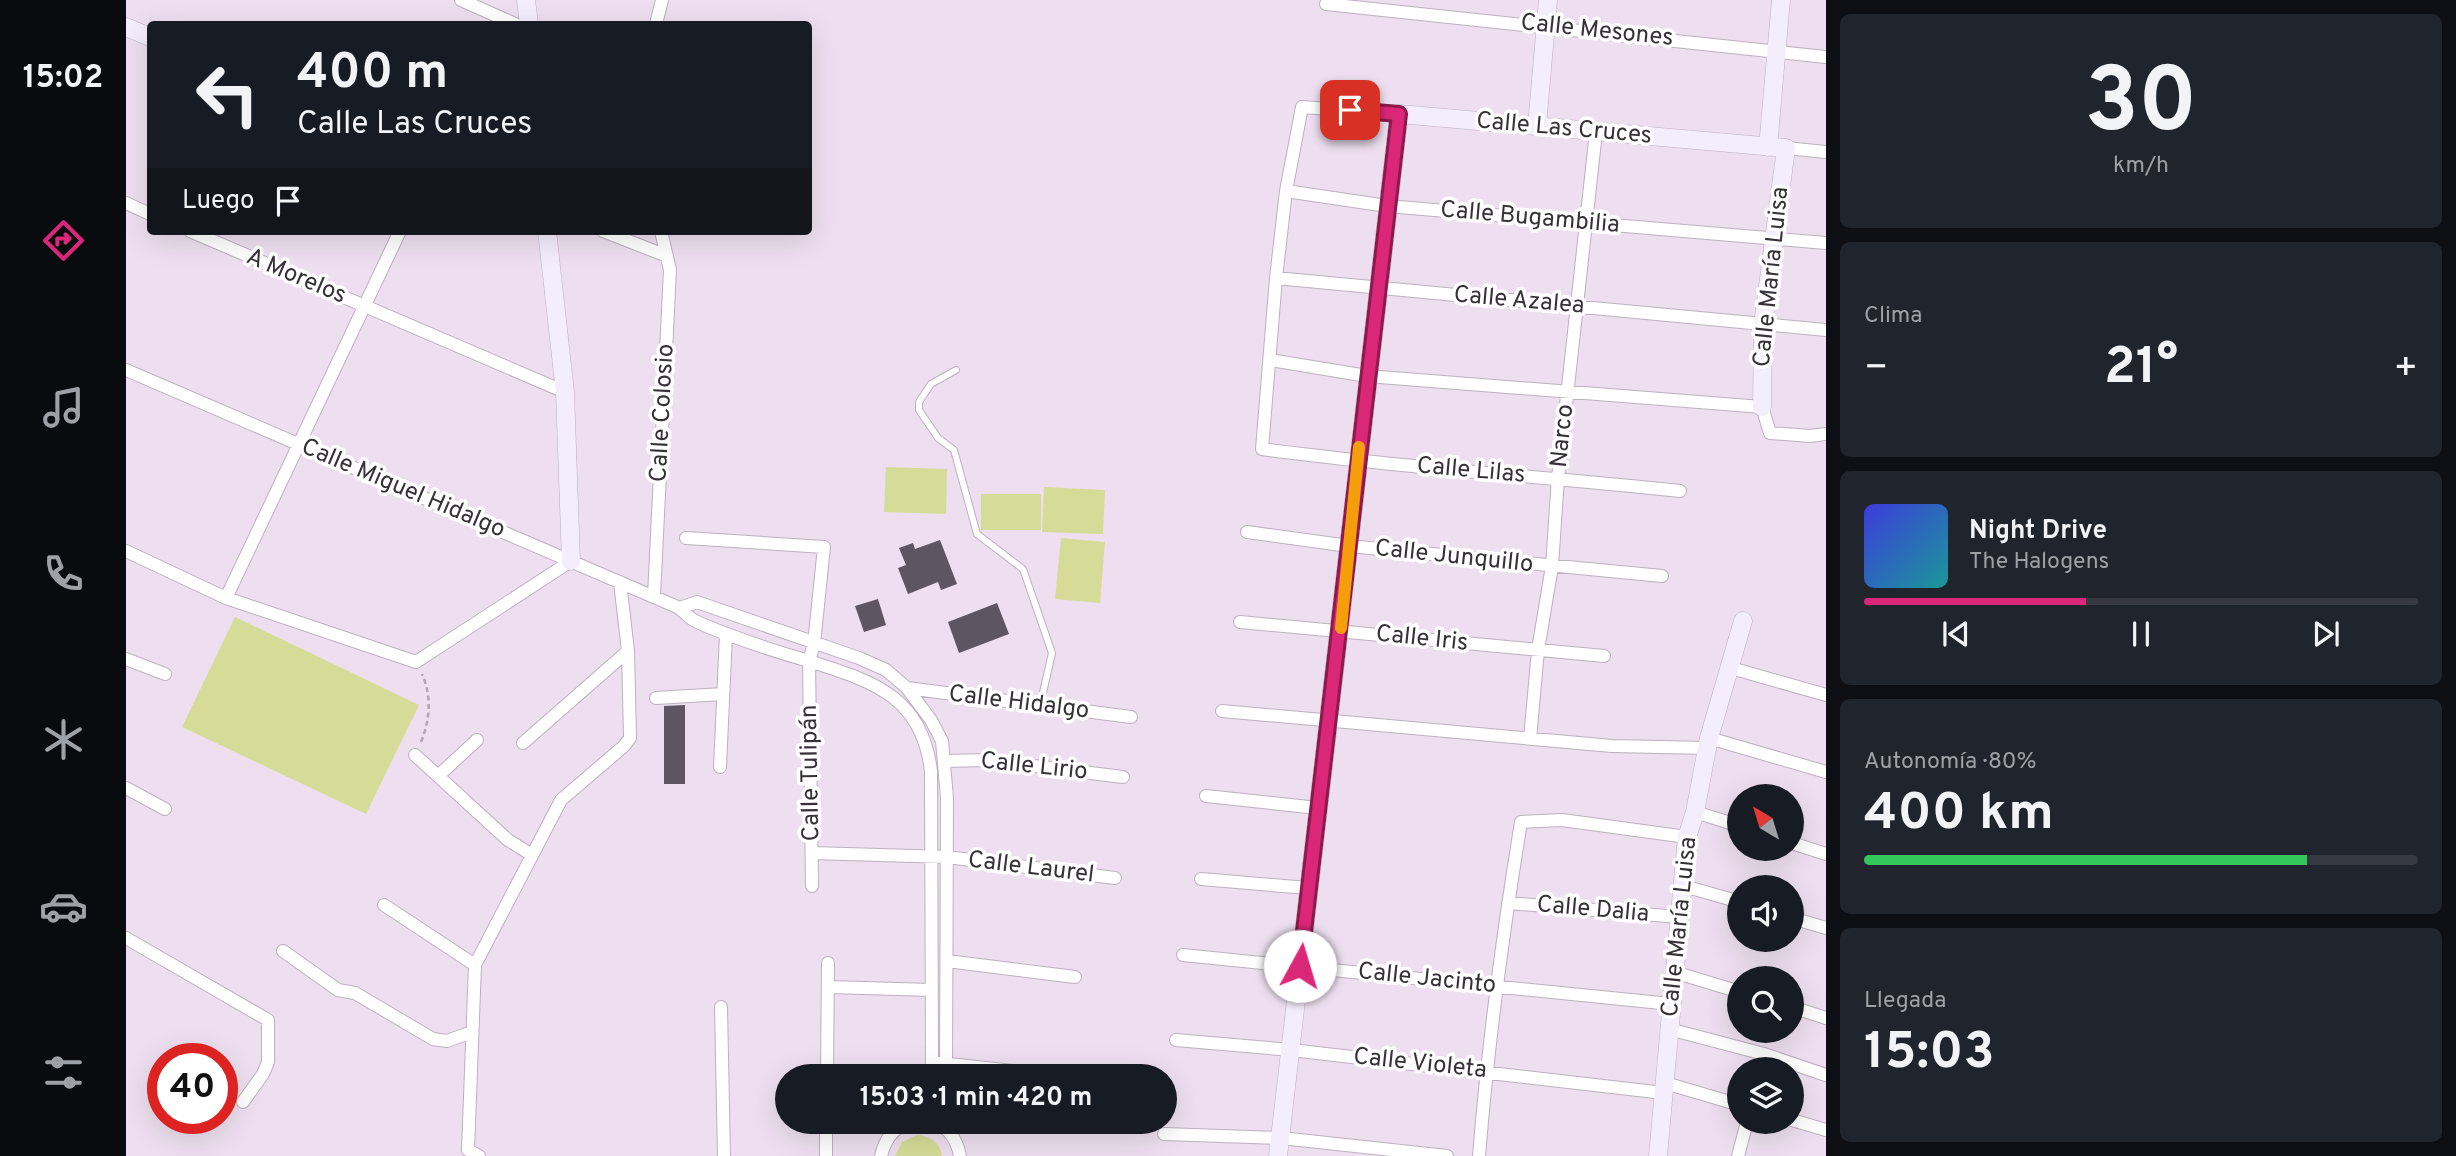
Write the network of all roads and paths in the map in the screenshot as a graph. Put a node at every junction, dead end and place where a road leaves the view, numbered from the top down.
1 (461, 0) edge
2 (526, 0) edge
3 (662, 0) edge
4 (1548, 0) edge
5 (1781, 0) edge
6 (1326, 4) dead end
7 (507, 21) edge
8 (528, 21) edge
9 (657, 21) edge
10 (1546, 25) junction
11 (126, 27) edge
12 (147, 36) edge
13 (1778, 50) junction
14 (1826, 57) edge
15 (1399, 114) junction
16 (1537, 126) junction
17 (1596, 132) junction
18 (1777, 147) junction
19 (1826, 152) edge
20 (1286, 191) junction
21 (126, 203) edge
22 (1387, 206) junction
23 (147, 213) edge
24 (1587, 222) junction
25 (199, 235) edge
26 (398, 235) edge
27 (547, 235) edge
28 (613, 235) edge
29 (661, 235) edge
30 (1775, 239) junction
31 (1826, 243) edge
32 (667, 256) junction
33 (1276, 278) junction
34 (1378, 289) junction
35 (364, 307) junction
36 (1578, 307) junction
37 (1763, 325) junction
38 (1826, 330) edge
39 (1269, 360) junction
40 (126, 370) edge
41 (956, 370) dead end
42 (1367, 376) junction
43 (565, 392) junction
44 (1567, 393) junction
45 (1762, 407) junction
46 (1826, 434) edge
47 (299, 446) junction
48 (1358, 462) junction
49 (1558, 478) junction
50 (1680, 491) dead end
51 (1247, 532) dead end
52 (686, 538) dead end
53 (1349, 546) junction
54 (126, 551) edge
55 (571, 561) junction
56 (1552, 566) junction
57 (1662, 576) dead end
58 (620, 582) junction
59 (653, 596) junction
60 (226, 598) junction
61 (680, 608) junction
62 (1743, 621) dead end
63 (1240, 622) dead end
64 (1340, 631) junction
65 (726, 634) junction
66 (814, 644) junction
67 (1538, 650) junction
68 (628, 651) junction
69 (1604, 656) dead end
70 (126, 659) edge
71 (809, 661) junction
72 (416, 662) junction
73 (1731, 668) junction
74 (165, 674) dead end
75 (907, 688) junction
76 (723, 694) junction
77 (1826, 695) edge
78 (656, 698) dead end
79 (1040, 706) junction
80 (1222, 711) dead end
81 (1131, 718) dead end
82 (1330, 721) junction
83 (1530, 739) junction
84 (477, 740) dead end
85 (523, 743) dead end
86 (1708, 743) junction
87 (415, 755) joint
88 (946, 761) junction
89 (720, 767) dead end
90 (1826, 772) edge
91 (439, 775) junction
92 (1122, 777) dead end
93 (126, 788) edge
94 (1206, 796) dead end
95 (1318, 808) junction
96 (165, 809) dead end
97 (1695, 812) junction
98 (1727, 822) edge
99 (1687, 837) junction
100 (1804, 847) edge
101 (812, 853) junction
102 (1826, 853) edge
103 (532, 855) junction
104 (930, 856) junction
105 (947, 857) junction
106 (1115, 878) dead end
107 (1200, 879) dead end
108 (812, 886) dead end
109 (1684, 886) junction
110 (1307, 888) junction
111 (1727, 898) edge
112 (1508, 903) junction
113 (384, 905) dead end
114 (1679, 917) junction
115 (1804, 922) edge
116 (1826, 928) edge
117 (126, 938) edge
118 (283, 951) dead end
119 (1183, 955) dead end
120 (947, 961) junction
121 (828, 963) dead end
122 (475, 965) junction
123 (1300, 966) junction
124 (1674, 972) junction
125 (1075, 977) dead end
126 (829, 987) junction
127 (1497, 987) junction
128 (1727, 988) edge
129 (932, 990) junction
130 (1671, 1004) junction
131 (721, 1007) dead end
132 (1804, 1011) edge
133 (1826, 1018) edge
134 (1669, 1029) junction
135 (472, 1032) junction
136 (1176, 1040) dead end
137 (1291, 1050) junction
138 (1764, 1054) junction
139 (1763, 1057) edge
140 (827, 1064) edge
141 (930, 1064) edge
142 (946, 1064) edge
143 (1486, 1071) junction
144 (1826, 1076) edge
145 (1664, 1088) junction
146 (243, 1102) dead end
147 (1727, 1102) edge
148 (1804, 1124) edge
149 (1826, 1130) edge
150 (826, 1134) edge
151 (890, 1134) edge
152 (952, 1134) edge
153 (1164, 1134) dead end
154 (1744, 1134) edge
155 (1281, 1138) junction
156 (474, 1153) edge
157 (724, 1156) edge
158 (826, 1156) edge
159 (881, 1156) edge
160 (960, 1156) edge
161 (1278, 1156) edge
162 (1447, 1156) edge
163 (1479, 1156) edge
164 (1658, 1156) edge
165 (1738, 1156) edge

1 - 7 street
2 - 8 street
3 - 9 street
4 - 10 street
5 - 13 street, Calle María Luisa
6 - 10 street, Calle Mesones
10 - 13 street, Calle Mesones
10 - 16 street
11 - 12 street
13 - 14 street, Calle Mesones
13 - 18 street, Calle María Luisa
15 - 16 street, Calle Las Cruces
15 - 20 street, Calle Las Cruces
15 - 22 street
16 - 17 street, Calle Las Cruces
17 - 18 street, Calle Las Cruces
17 - 24 street, Narco
18 - 19 street, Calle Las Cruces
18 - 30 street, Calle María Luisa
20 - 22 street, Calle Bugambilia
20 - 33 street
21 - 23 street
22 - 24 street, Calle Bugambilia
22 - 34 street
24 - 30 street, Calle Bugambilia
24 - 36 street, Narco
25 - 35 street, A Morelos
26 - 35 street
27 - 43 street
28 - 32 street
29 - 32 street, Calle Colosio
30 - 31 street, Calle Bugambilia
30 - 37 street, Calle María Luisa
32 - 59 street, Calle Colosio
33 - 34 street, Calle Azalea
33 - 39 street
34 - 36 street, Calle Azalea
34 - 42 street
35 - 43 street, A Morelos
35 - 47 street
36 - 37 street, Calle Azalea
36 - 44 street, Narco
37 - 38 street, Calle Azalea
37 - 45 street, Calle María Luisa
39 - 42 street
39 - 48 street, Calle Lilas
40 - 47 street, Calle Miguel Hidalgo
41 - 79 lane
42 - 44 street
42 - 48 street
43 - 55 street
44 - 45 street
44 - 49 street, Narco
45 - 46 street
47 - 55 street, Calle Miguel Hidalgo
47 - 60 street
48 - 49 street, Calle Lilas
48 - 53 street
49 - 50 street, Calle Lilas
49 - 56 street, Narco
51 - 53 street, Calle Junquillo
52 - 66 street, Calle Tulipán
53 - 56 street, Calle Junquillo
53 - 64 street
54 - 60 street
55 - 58 street, Calle Miguel Hidalgo
55 - 72 street
56 - 57 street, Calle Junquillo
56 - 67 street, Narco
58 - 59 street, Calle Miguel Hidalgo
58 - 68 street
59 - 61 street, Calle Miguel Hidalgo
60 - 72 street
61 - 65 street, Calle Miguel Hidalgo
61 - 66 street
62 - 73 street, Calle María Luisa
63 - 64 street, Calle Iris
64 - 67 street, Calle Iris
64 - 82 street
65 - 71 street, Calle Miguel Hidalgo
65 - 76 street
66 - 71 street, Calle Tulipán
66 - 75 street
67 - 69 street, Calle Iris
67 - 83 street, Narco
68 - 85 street
68 - 103 street
70 - 74 street
71 - 101 street, Calle Tulipán
71 - 104 street, Calle Miguel Hidalgo
72 - 87 path
73 - 77 street
73 - 86 street, Calle María Luisa
75 - 79 street, Calle Hidalgo
75 - 88 street
76 - 78 street
76 - 89 street
79 - 81 street, Calle Hidalgo
80 - 82 street
82 - 83 street
82 - 95 street
83 - 86 street
84 - 91 street
86 - 90 street
86 - 97 street, Calle María Luisa
87 - 91 street
88 - 92 street, Calle Lirio
88 - 105 street
91 - 103 street
93 - 96 street
94 - 95 street
95 - 110 street
97 - 98 street
97 - 99 street, Calle María Luisa
99 - 109 street, Calle María Luisa
99 - 112 street
100 - 102 street
101 - 104 street, Calle Laurel
101 - 108 street, Calle Tulipán
103 - 122 street
104 - 105 street, Calle Laurel
104 - 129 street, Calle Miguel Hidalgo
105 - 106 street, Calle Laurel
105 - 120 street
107 - 110 street
109 - 111 street
109 - 114 street, Calle María Luisa
110 - 123 street
112 - 114 street, Calle Dalia
112 - 127 street
113 - 122 street
114 - 124 street, Calle María Luisa
115 - 116 street
117 - 146 street
118 - 135 street
119 - 123 street, Calle Jacinto
120 - 125 street
120 - 142 street
121 - 126 street
122 - 135 street
123 - 127 street, Calle Jacinto
123 - 137 street
124 - 128 street
124 - 130 street, Calle María Luisa
126 - 129 street
126 - 140 street
127 - 130 street, Calle Jacinto
127 - 143 street
129 - 141 street, Calle Miguel Hidalgo
130 - 134 street, Calle María Luisa
131 - 157 street
132 - 133 street
134 - 138 street
134 - 145 street, Calle María Luisa
135 - 156 street
136 - 137 street, Calle Violeta
137 - 143 street, Calle Violeta
137 - 155 street
138 - 139 street
138 - 144 street
143 - 145 street, Calle Violeta
143 - 163 street
145 - 147 street, Calle Violeta
145 - 164 street, Calle María Luisa
148 - 149 street
150 - 158 street
151 - 159 street
152 - 160 street
153 - 155 street
154 - 165 street
155 - 161 street
155 - 162 street

